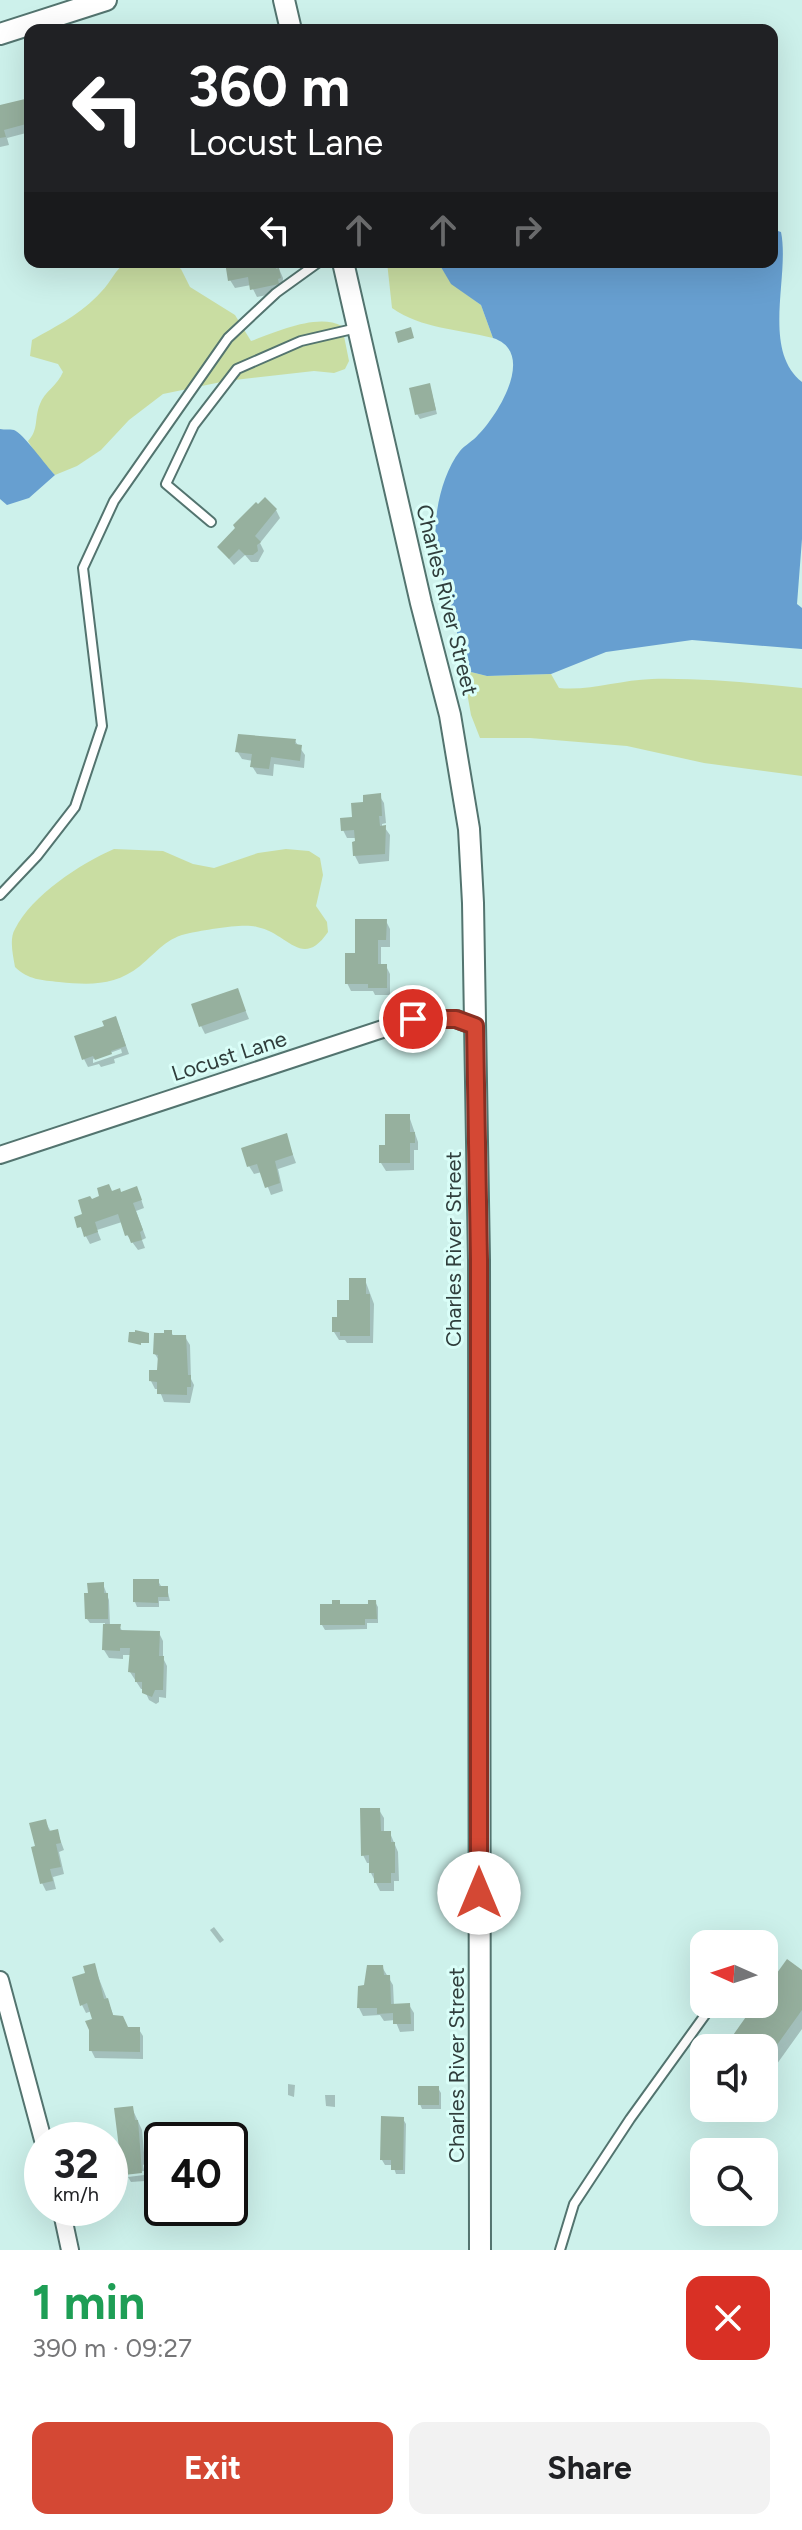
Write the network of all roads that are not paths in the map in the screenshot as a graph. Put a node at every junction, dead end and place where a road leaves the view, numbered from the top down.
1 (106, 0) edge
2 (284, 0) edge
3 (31, 24) edge
4 (290, 24) edge
5 (24, 26) edge
6 (0, 34) edge
7 (311, 268) edge
8 (344, 268) edge
9 (358, 328) junction
10 (211, 522) dead end
11 (0, 895) edge
12 (475, 1026) junction
13 (0, 1155) edge
14 (0, 1980) edge
15 (703, 2018) edge
16 (38, 2122) edge
17 (65, 2226) edge
18 (70, 2250) edge
19 (480, 2250) edge
20 (560, 2250) edge

1 - 3 street
2 - 4 street
5 - 6 street
7 - 11 lane
8 - 9 street, Charles River Street
9 - 10 lane
9 - 12 street, Charles River Street
12 - 13 street, Locust Lane
12 - 19 street, Charles River Street
14 - 16 street
15 - 20 lane
17 - 18 street

